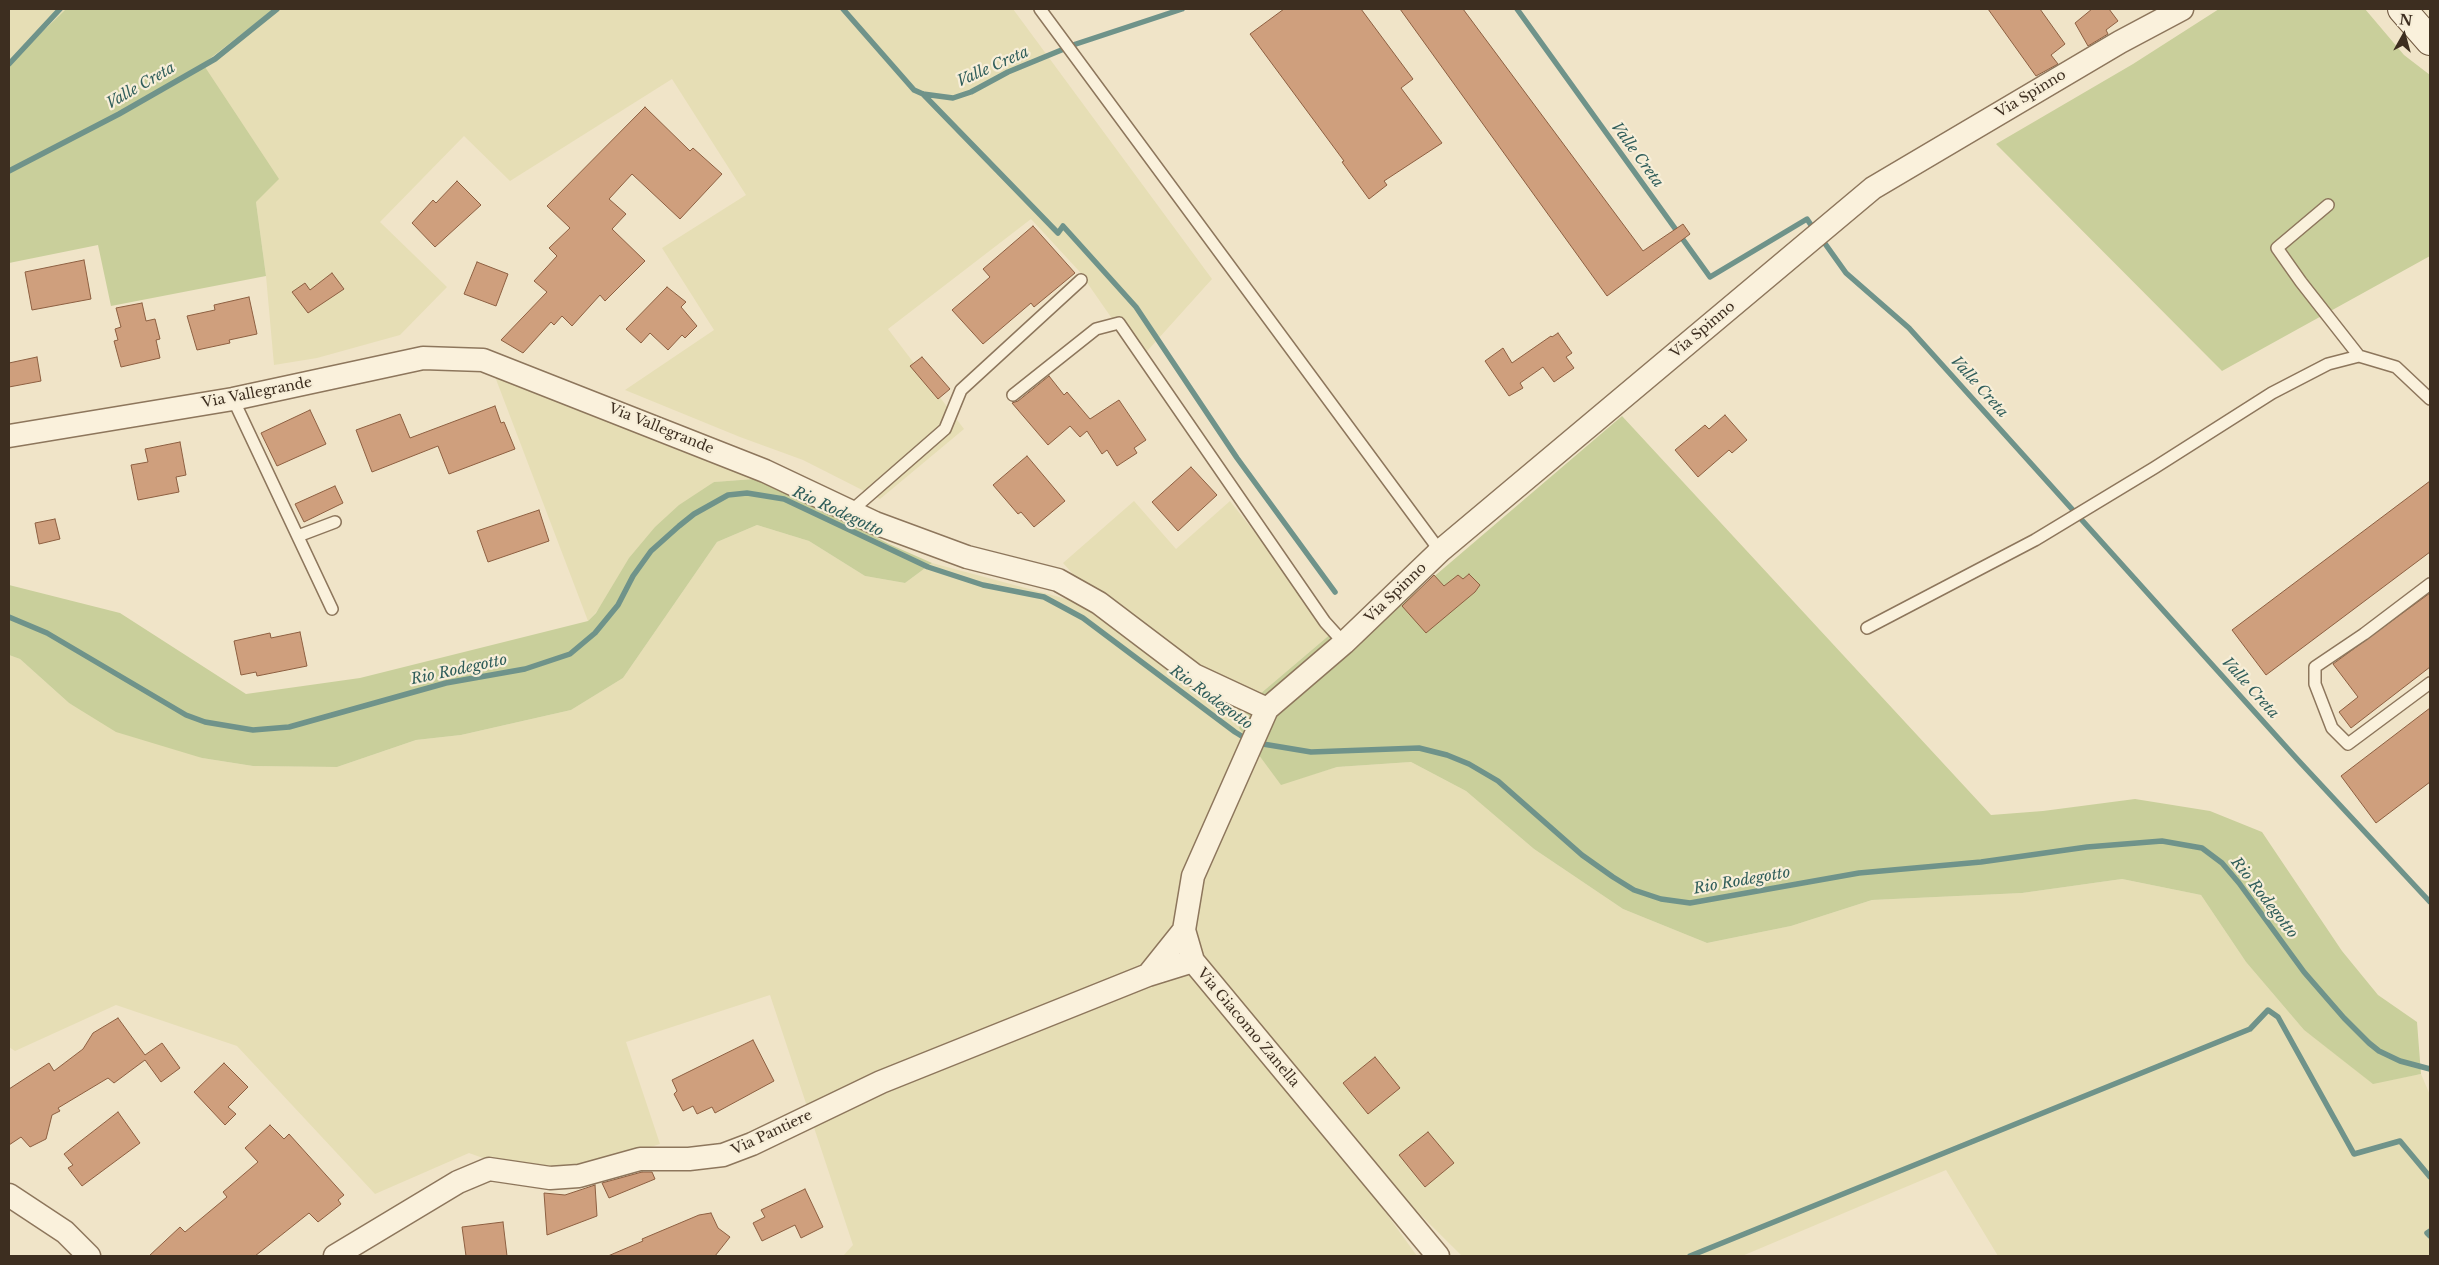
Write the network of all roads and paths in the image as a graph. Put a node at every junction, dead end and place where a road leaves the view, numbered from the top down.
1 (1040, 9) edge
2 (2182, 9) edge
3 (2402, 9) edge
4 (2430, 41) edge
5 (2328, 206) dead end
6 (1081, 280) dead end
7 (2359, 356) junction
8 (1013, 395) dead end
9 (233, 399) junction
10 (2430, 399) edge
11 (9, 436) edge
12 (851, 511) junction
13 (334, 522) dead end
14 (298, 536) junction
15 (1440, 551) junction
16 (2430, 584) edge
17 (332, 609) dead end
18 (1867, 628) dead end
19 (1344, 643) junction
20 (2430, 683) edge
21 (1267, 708) junction
22 (1184, 930) junction
23 (1193, 961) junction
24 (1148, 975) junction
25 (14, 1199) edge
26 (88, 1256) edge
27 (335, 1256) edge
28 (1438, 1256) edge

1 - 15 lane
2 - 15 street, Via Spinno
3 - 4 main road
5 - 7 lane
6 - 12 lane
7 - 10 lane
7 - 18 lane
8 - 19 lane
9 - 11 street, Via Vallegrande
9 - 12 street, Via Vallegrande
9 - 14 lane
12 - 21 street, Via Vallegrande
13 - 14 lane
14 - 17 lane
15 - 19 street, Via Spinno
16 - 20 lane
19 - 21 street, Via Spinno
21 - 22 street, Via Giacomo Zanella
22 - 23 street, Via Giacomo Zanella
22 - 24 street, Via Pantiere
23 - 24 street, Via Pantiere
23 - 28 street, Via Giacomo Zanella
24 - 27 street, Via Pantiere
25 - 26 street

